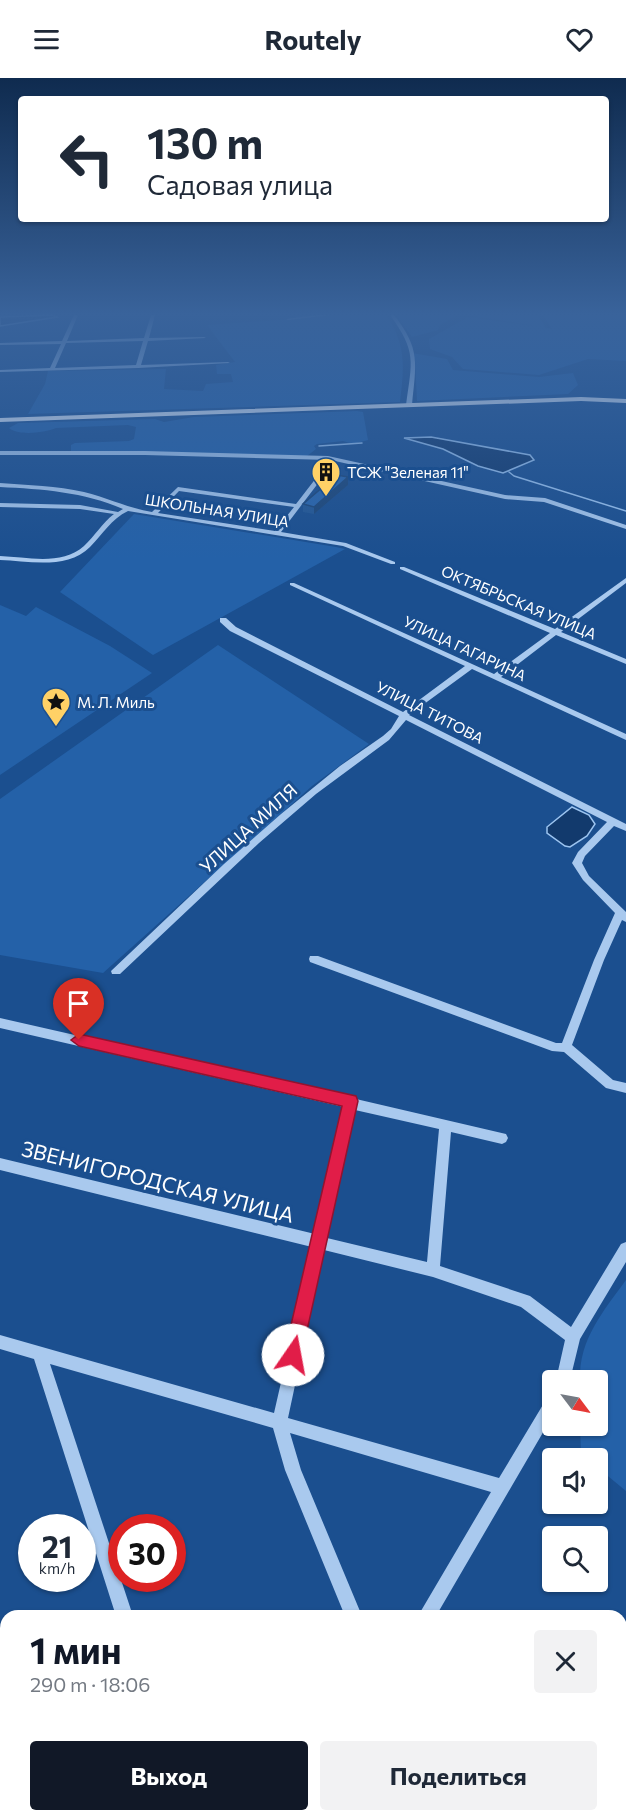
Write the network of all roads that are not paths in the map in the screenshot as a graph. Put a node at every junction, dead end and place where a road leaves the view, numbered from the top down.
1 (410, 396) edge
2 (626, 401) edge
3 (409, 405) junction
4 (0, 420) edge
5 (0, 453) edge
6 (334, 459) junction
7 (0, 485) edge
8 (0, 505) edge
9 (297, 507) junction
10 (128, 508) junction
11 (116, 513) junction
12 (154, 514) junction
13 (626, 527) edge
14 (277, 533) junction
15 (0, 558) edge
16 (393, 563) dead end
17 (402, 568) dead end
18 (626, 580) edge
19 (292, 584) dead end
20 (223, 620) dead end
21 (555, 633) junction
22 (626, 662) edge
23 (471, 666) junction
24 (495, 677) junction
25 (404, 715) junction
26 (626, 737) edge
27 (613, 821) junction
28 (626, 828) edge
29 (623, 915) edge
30 (314, 959) dead end
31 (116, 971) dead end
32 (0, 1023) edge
33 (566, 1047) junction
34 (626, 1088) edge
35 (351, 1101) junction
36 (445, 1125) junction
37 (502, 1138) dead end
38 (0, 1164) edge
39 (318, 1242) junction
40 (626, 1249) edge
41 (434, 1270) junction
42 (573, 1337) junction
43 (0, 1342) edge
44 (39, 1353) junction
45 (565, 1370) edge
46 (542, 1420) edge
47 (279, 1423) junction
48 (502, 1486) junction
49 (123, 1610) edge
50 (351, 1610) edge
51 (430, 1610) edge

1 - 3 street
2 - 3 main road
3 - 4 main road
5 - 6 street
6 - 9 street
6 - 13 street
7 - 10 street, ШКОЛЬНАЯ УЛИЦА
8 - 11 street
9 - 12 street
9 - 14 street
10 - 11 street
10 - 12 street, ШКОЛЬНАЯ УЛИЦА
11 - 15 street
12 - 14 street, ШКОЛЬНАЯ УЛИЦА
14 - 16 street, ШКОЛЬНАЯ УЛИЦА
17 - 21 street, ОКТЯБРЬСКАЯ УЛИЦА
18 - 21 street
19 - 23 street, УЛИЦА ГАГАРИНА
20 - 25 street, УЛИЦА ТИТОВА
21 - 22 street, ОКТЯБРЬСКАЯ УЛИЦА
21 - 24 street
23 - 24 street, УЛИЦА ГАГАРИНА
23 - 25 street, УЛИЦА МИЛЯ
24 - 26 street, УЛИЦА ГАГАРИНА
25 - 27 street, УЛИЦА ТИТОВА
25 - 31 street, УЛИЦА МИЛЯ
27 - 28 street, УЛИЦА ТИТОВА
27 - 29 street
29 - 33 street
30 - 33 street
32 - 35 street
33 - 34 street
35 - 36 street
35 - 39 street
36 - 37 street
36 - 41 street
38 - 39 street, ЗВЕНИГОРОДСКАЯ УЛИЦА
39 - 41 street, ЗВЕНИГОРОДСКАЯ УЛИЦА
39 - 47 street
40 - 42 street
41 - 42 street, ЗВЕНИГОРОДСКАЯ УЛИЦА
42 - 45 street
43 - 44 street
44 - 47 street
44 - 49 street
46 - 48 street
47 - 48 street
47 - 50 street
48 - 51 street

